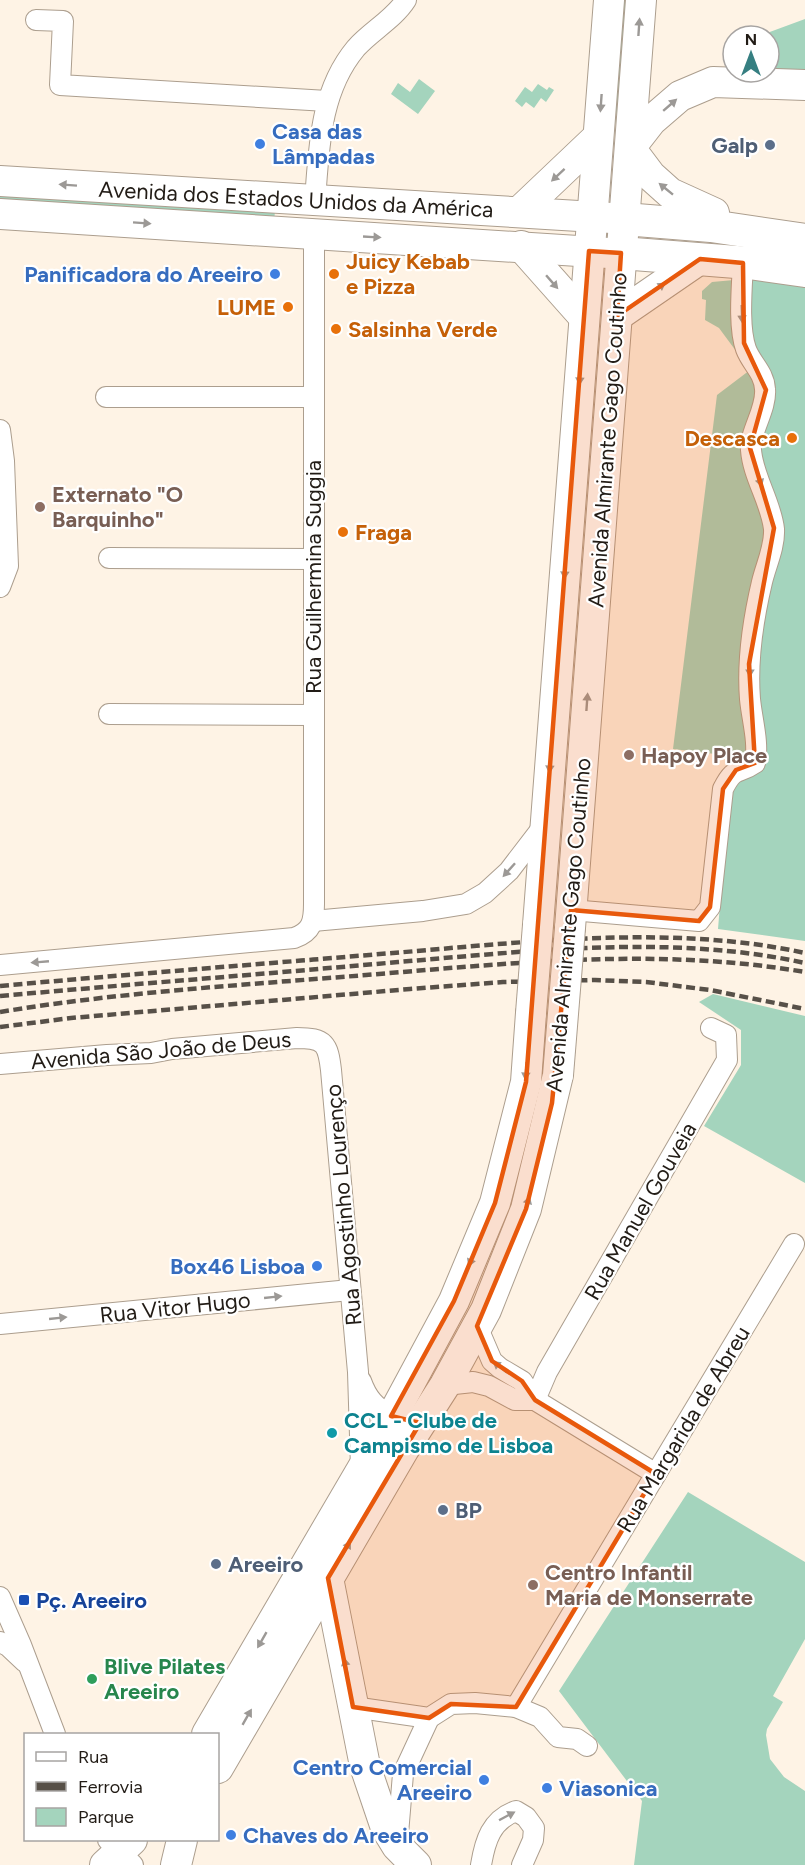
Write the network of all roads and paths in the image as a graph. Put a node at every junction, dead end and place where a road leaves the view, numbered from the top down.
1 (406, 0) edge
2 (609, 0) edge
3 (641, 0) edge
4 (36, 20) dead end
5 (805, 86) edge
6 (327, 101) junction
7 (598, 137) junction
8 (630, 148) junction
9 (0, 181) edge
10 (315, 201) junction
11 (519, 212) junction
12 (714, 213) junction
13 (0, 214) edge
14 (592, 217) junction
15 (805, 218) edge
16 (624, 219) junction
17 (662, 221) junction
18 (314, 234) junction
19 (805, 240) edge
20 (521, 246) junction
21 (589, 251) junction
22 (621, 253) junction
23 (700, 259) junction
24 (743, 262) junction
25 (805, 271) edge
26 (617, 316) junction
27 (584, 317) junction
28 (106, 397) dead end
29 (314, 398) junction
30 (0, 429) edge
31 (109, 558) dead end
32 (313, 559) junction
33 (0, 587) edge
34 (109, 714) dead end
35 (313, 715) junction
36 (545, 824) junction
37 (540, 895) junction
38 (313, 921) junction
39 (569, 931) junction
40 (535, 956) junction
41 (0, 965) edge
42 (711, 1028) dead end
43 (321, 1041) joint
44 (0, 1064) edge
45 (794, 1244) dead end
46 (350, 1290) junction
47 (0, 1324) edge
48 (477, 1326) junction
49 (358, 1372) junction
50 (438, 1397) junction
51 (535, 1400) junction
52 (391, 1416) junction
53 (361, 1471) junction
54 (656, 1474) junction
55 (328, 1578) junction
56 (0, 1597) edge
57 (0, 1642) edge
58 (29, 1666) junction
59 (353, 1707) junction
60 (516, 1707) junction
61 (429, 1718) junction
62 (55, 1733) edge
63 (208, 1733) edge
64 (586, 1746) dead end
65 (219, 1766) edge
66 (182, 1841) edge
67 (403, 1859) edge
68 (176, 1865) edge
69 (481, 1865) edge
70 (522, 1865) edge

1 - 6 street
2 -> 7 main road, Avenida Almirante Gago Coutinho
8 -> 3 main road, Avenida Almirante Gago Coutinho
4 - 6 street
8 -> 5 main road
6 - 10 street
7 -> 11 main road
7 - 14 main road, Avenida Almirante Gago Coutinho
12 -> 8 main road
8 - 16 main road, Avenida Almirante Gago Coutinho
10 -> 9 main road, Avenida dos Estados Unidos da América
10 - 11 main road, Avenida dos Estados Unidos da América
10 - 18 main road
11 - 14 main road, Avenida dos Estados Unidos da América
12 - 15 highway
12 - 17 highway
13 -> 18 main road, Avenida dos Estados Unidos da América
14 - 16 main road, Avenida dos Estados Unidos da América
14 - 21 main road, Avenida Almirante Gago Coutinho
16 - 17 highway
16 - 22 main road, Avenida Almirante Gago Coutinho
17 - 19 highway
18 -> 20 main road, Avenida dos Estados Unidos da América
18 - 29 street, Rua Guilhermina Suggia
20 - 21 main road, Avenida dos Estados Unidos da América
20 -> 27 main road
21 - 22 main road, Avenida dos Estados Unidos da América
21 - 27 main road, Avenida Almirante Gago Coutinho
22 - 23 highway
22 - 26 main road, Avenida Almirante Gago Coutinho
23 - 24 highway
26 -> 23 main road
24 - 25 highway
24 -> 39 street
39 -> 26 main road, Avenida Almirante Gago Coutinho
27 -> 36 main road, Avenida Almirante Gago Coutinho
28 - 29 street
29 - 32 street, Rua Guilhermina Suggia
30 - 33 street
31 - 32 street
32 - 35 street, Rua Guilhermina Suggia
34 - 35 street
35 - 38 street, Rua Guilhermina Suggia
36 - 37 main road, Avenida Almirante Gago Coutinho
36 -> 38 street
37 - 39 main road
37 - 40 main road, Avenida Almirante Gago Coutinho, bridge
38 -> 41 street
39 - 40 main road
48 -> 39 main road, Avenida Almirante Gago Coutinho, bridge
40 -> 52 main road, Avenida Almirante Gago Coutinho, bridge
42 - 51 street, Rua Manuel Gouveia
43 - 44 street, Avenida São João de Deus
43 - 46 street, Rua Agostinho Lourenço
45 - 54 street, Rua Margarida de Abreu
47 -> 46 street, Rua Vitor Hugo
46 - 49 street, Rua Agostinho Lourenço
48 - 50 main road, Avenida Almirante Gago Coutinho
51 -> 48 street
49 - 52 street, Rua Agostinho Lourenço
49 - 53 street, Rua Agostinho Lourenço
50 - 51 street
50 - 52 main road
55 -> 50 main road, Avenida Almirante Gago Coutinho
51 - 54 street
52 - 53 main road, Avenida Almirante Gago Coutinho
53 -> 63 main road, Avenida Almirante Gago Coutinho
54 - 60 street, Rua Margarida de Abreu
59 -> 55 main road
65 -> 55 main road, Avenida Almirante Gago Coutinho
56 - 58 street
57 - 58 street
58 - 62 street
59 - 61 street
59 - 67 main road
60 - 61 street
60 - 64 street
61 - 67 street
66 - 68 main road
69 -> 70 street

